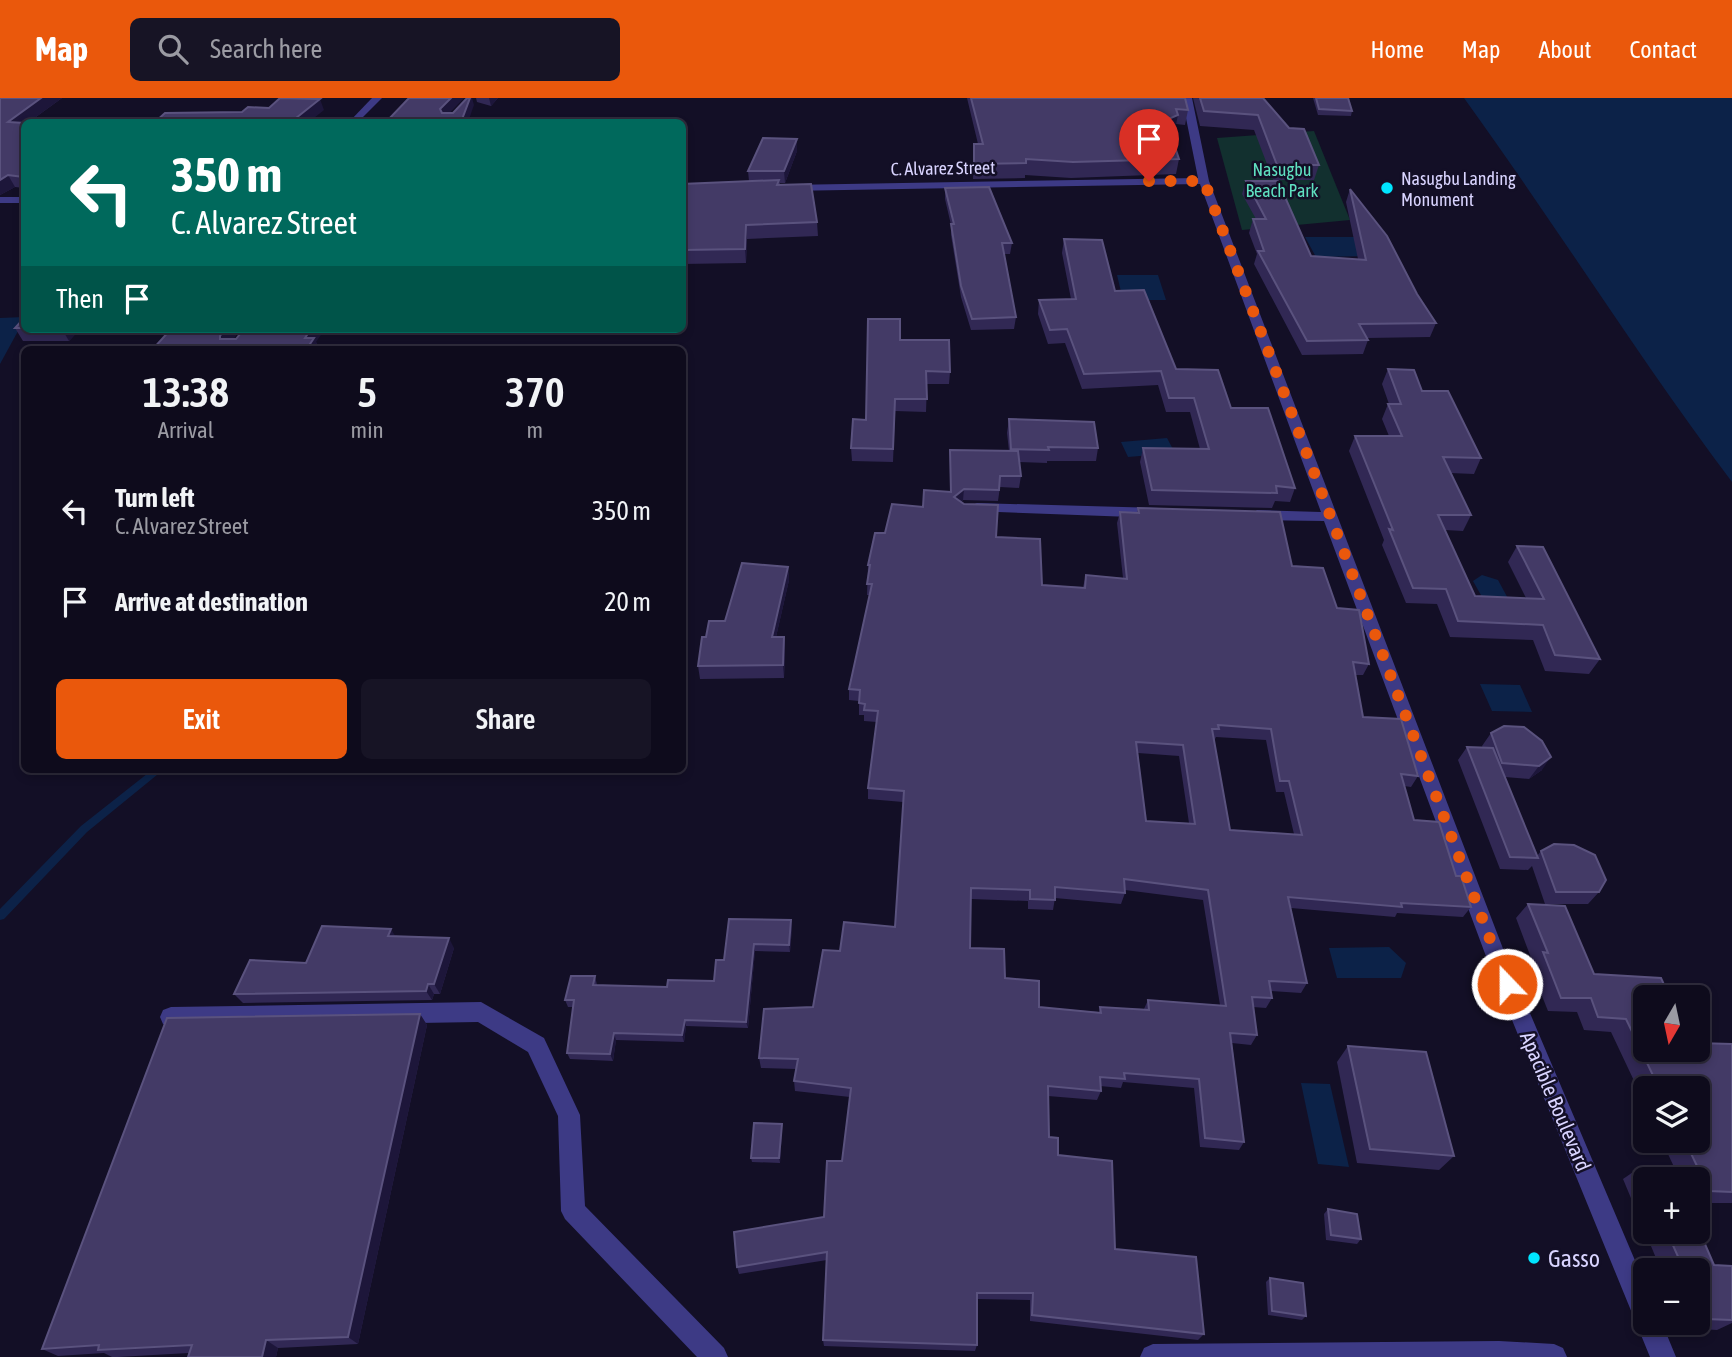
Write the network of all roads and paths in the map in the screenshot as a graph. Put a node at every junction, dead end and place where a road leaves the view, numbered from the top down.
1 (377, 98) edge
2 (1186, 98) edge
3 (356, 119) edge
4 (1204, 181) junction
5 (777, 188) edge
6 (0, 200) edge
7 (21, 200) edge
8 (963, 508) edge
9 (1181, 513) edge
10 (1235, 515) edge
11 (1330, 517) junction
12 (171, 1017) edge
13 (1633, 1285) edge
14 (1654, 1335) edge
15 (715, 1357) edge
16 (1153, 1357) edge
17 (1554, 1357) edge
18 (1663, 1357) edge

1 - 3 street
2 - 4 street, Apacible Boulevard
4 - 5 street, C. Alvarez Street
4 - 11 street, Apacible Boulevard
6 - 7 street
8 - 9 street
10 - 11 street
11 - 13 street, Apacible Boulevard
12 - 15 street
14 - 18 street
16 - 17 street

